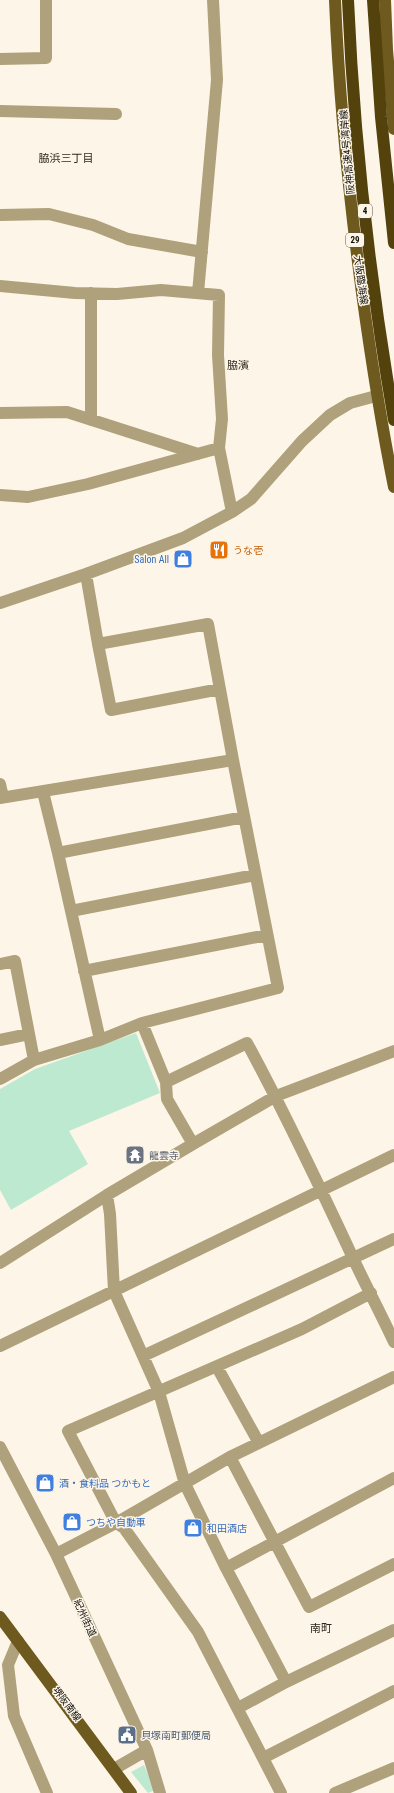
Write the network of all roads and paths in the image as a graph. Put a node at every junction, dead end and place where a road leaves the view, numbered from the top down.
1 (46, 0) edge
2 (213, 0) edge
3 (335, 0) edge
4 (348, 0) edge
5 (373, 0) edge
6 (385, 0) edge
7 (0, 59) edge
8 (0, 111) edge
9 (116, 114) dead end
10 (394, 129) edge
11 (0, 215) edge
12 (394, 243) edge
13 (202, 252) junction
14 (0, 286) edge
15 (91, 293) junction
16 (198, 293) junction
17 (376, 396) junction
18 (0, 413) edge
19 (91, 420) junction
20 (394, 420) edge
21 (219, 448) junction
22 (199, 454) junction
23 (393, 481) edge
24 (0, 495) edge
25 (232, 512) junction
26 (86, 574) junction
27 (0, 603) edge
28 (98, 644) junction
29 (220, 689) junction
30 (233, 760) junction
31 (0, 784) edge
32 (43, 792) junction
33 (2, 798) edge
34 (244, 817) junction
35 (58, 853) junction
36 (255, 875) junction
37 (71, 911) junction
38 (267, 935) junction
39 (0, 964) edge
40 (84, 971) junction
41 (142, 1024) junction
42 (29, 1034) junction
43 (0, 1040) edge
44 (100, 1040) junction
45 (394, 1051) edge
46 (34, 1060) junction
47 (0, 1079) edge
48 (166, 1082) junction
49 (276, 1096) junction
50 (193, 1144) junction
51 (394, 1155) edge
52 (322, 1190) junction
53 (107, 1195) junction
54 (394, 1239) edge
55 (353, 1259) junction
56 (0, 1263) edge
57 (114, 1291) junction
58 (371, 1293) junction
59 (394, 1342) edge
60 (0, 1346) edge
61 (142, 1356) junction
62 (217, 1367) junction
63 (394, 1377) edge
64 (159, 1392) junction
65 (259, 1443) junction
66 (0, 1447) edge
67 (230, 1457) junction
68 (394, 1478) edge
69 (185, 1484) junction
70 (116, 1523) junction
71 (276, 1541) junction
72 (56, 1554) junction
73 (394, 1564) edge
74 (226, 1568) junction
75 (0, 1617) edge
76 (394, 1630) edge
77 (18, 1641) junction
78 (286, 1682) junction
79 (394, 1691) edge
80 (238, 1708) junction
81 (147, 1750) junction
82 (263, 1758) junction
83 (394, 1768) edge
84 (114, 1769) junction
85 (47, 1793) edge
86 (131, 1793) edge
87 (160, 1793) edge
88 (281, 1793) edge
89 (335, 1793) edge

1 - 7 street
2 - 13 street
3 - 17 main road, 大阪臨海線 / 29
4 - 20 highway, 阪神高速4号湾岸線 / 4
5 - 12 highway
6 - 10 main road
8 - 9 street
11 - 13 street
13 - 16 street
14 - 15 street
15 - 16 street
15 - 19 street
16 - 21 street
17 - 23 main road, 大阪臨海線 / 29
17 - 25 street
18 - 19 street
19 - 22 street
21 - 22 street
21 - 25 street
22 - 24 street
25 - 26 street
26 - 27 street
26 - 28 street
28 - 29 street
28 - 29 street
29 - 30 street
30 - 32 street
30 - 34 street
31 - 33 street
32 - 33 street
32 - 35 street
34 - 35 street
34 - 36 street
35 - 37 street
36 - 37 street
36 - 38 street
37 - 40 street
38 - 40 street
38 - 41 street
39 - 42 street
40 - 44 street
41 - 44 street
41 - 48 street
42 - 43 street
42 - 46 street
44 - 46 street
45 - 49 street
46 - 47 street
48 - 49 street
48 - 50 street
49 - 50 street
49 - 52 street
50 - 53 street
51 - 52 street
52 - 55 street
52 - 57 street
53 - 56 street
53 - 57 street
54 - 55 street
55 - 58 street
55 - 61 street
57 - 60 street
57 - 61 street
58 - 59 street
58 - 62 street
61 - 64 street
62 - 64 street
62 - 65 street
63 - 65 street
64 - 69 street
64 - 70 street
65 - 67 street
66 - 72 street, 紀州街道
67 - 69 street
67 - 71 street
68 - 71 street
69 - 70 street
69 - 74 street
70 - 72 street
70 - 80 street
71 - 73 street
71 - 74 street
72 - 81 street, 紀州街道
74 - 78 street
75 - 77 main road, 堺阪南線
76 - 78 street
77 - 84 main road, 堺阪南線
77 - 85 street
78 - 80 street
79 - 82 street
80 - 82 street
81 - 84 street
81 - 87 street, 紀州街道
82 - 88 street
83 - 89 street
84 - 86 main road, 堺阪南線

